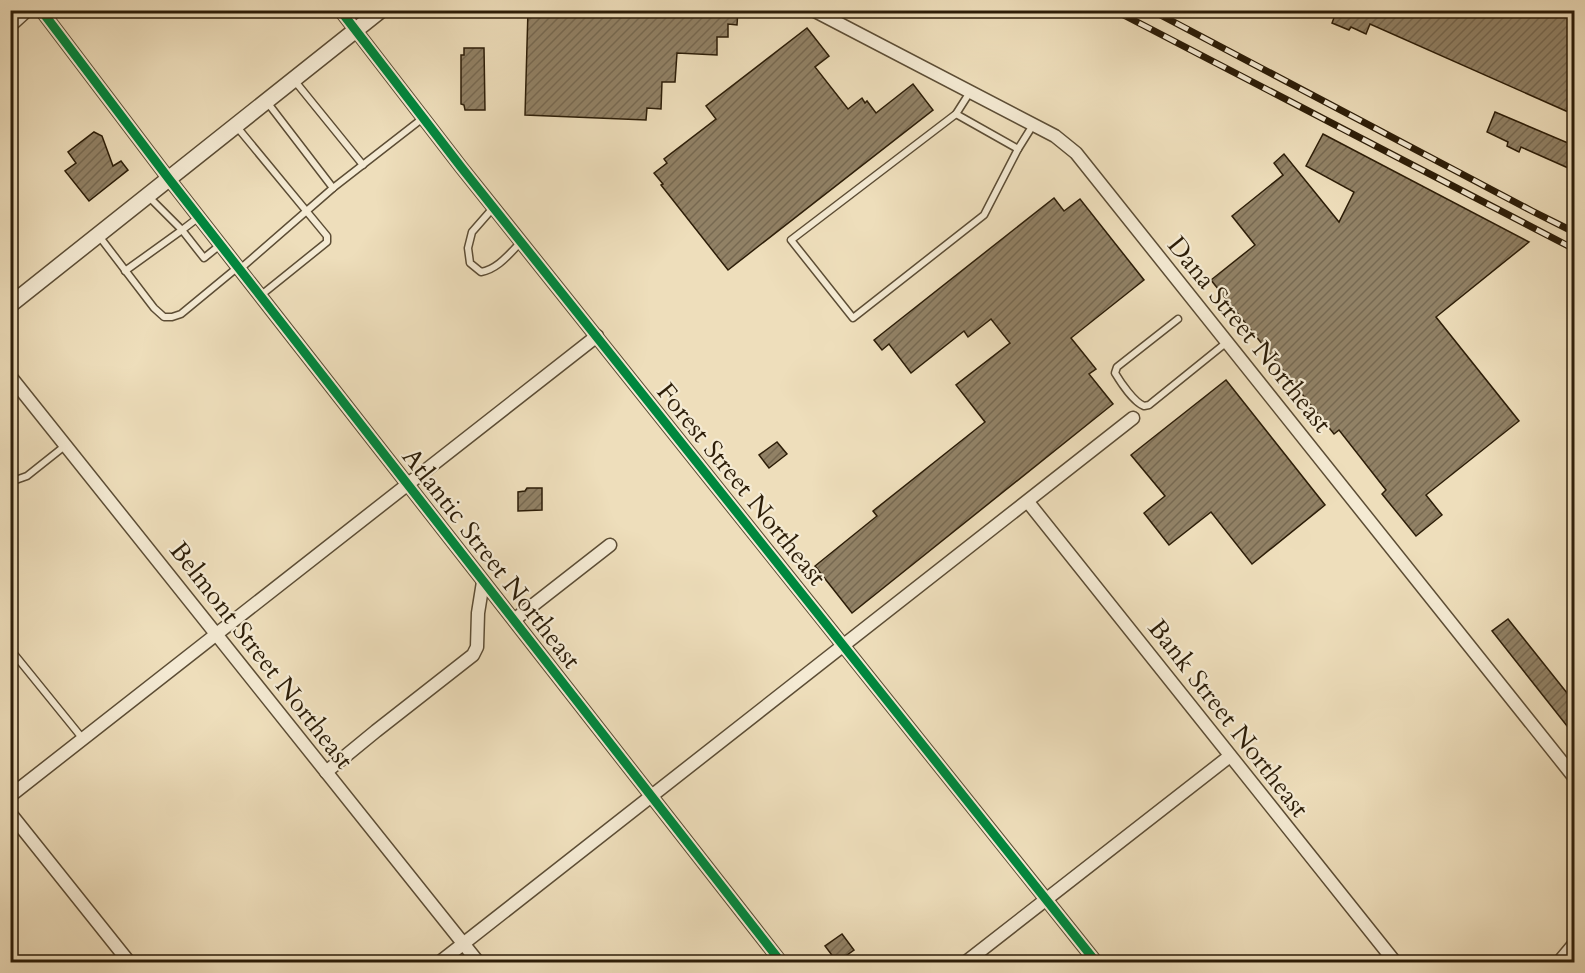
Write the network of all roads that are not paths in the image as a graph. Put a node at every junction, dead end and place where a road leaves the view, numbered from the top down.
1 (32, 10) edge
2 (41, 10) edge
3 (340, 10) edge
4 (381, 10) edge
5 (813, 10) edge
6 (10, 30) edge
7 (355, 31) junction
8 (294, 80) junction
9 (970, 92) junction
10 (266, 102) junction
11 (956, 114) junction
12 (423, 118) junction
13 (1033, 125) junction
14 (237, 126) junction
15 (1018, 149) junction
16 (363, 165) junction
17 (169, 179) junction
18 (333, 188) junction
19 (148, 196) junction
20 (493, 207) junction
21 (307, 212) junction
22 (199, 217) junction
23 (182, 230) junction
24 (98, 235) junction
25 (521, 242) junction
26 (220, 245) junction
27 (239, 268) junction
28 (125, 271) junction
29 (260, 296) junction
30 (10, 305) edge
31 (1178, 319) dead end
32 (597, 336) junction
33 (1227, 341) junction
34 (10, 375) edge
35 (1133, 418) dead end
36 (66, 445) junction
37 (10, 482) edge
38 (408, 484) junction
39 (1028, 502) junction
40 (609, 545) dead end
41 (483, 582) junction
42 (514, 620) junction
43 (217, 634) junction
44 (843, 645) junction
45 (10, 649) edge
46 (83, 739) junction
47 (1230, 756) junction
48 (326, 772) junction
49 (1575, 777) edge
50 (10, 796) edge
51 (651, 796) junction
52 (10, 813) edge
53 (1046, 900) junction
54 (463, 944) junction
55 (1575, 944) edge
56 (129, 963) edge
57 (440, 963) edge
58 (478, 963) edge
59 (782, 963) edge
60 (966, 963) edge
61 (1096, 963) edge
62 (1395, 963) edge
63 (1559, 963) edge

1 - 6 lane
2 - 17 street, Atlantic Street Northeast
3 - 7 street, Forest Street Northeast
4 - 7 street
5 - 9 street, Dana Street Northeast
7 - 8 street
7 - 12 street, Forest Street Northeast
8 - 10 street
8 - 16 lane
9 - 11 lane
9 - 13 street, Dana Street Northeast
10 - 14 street
10 - 18 lane
11 - 15 lane
11 - 15 lane
12 - 16 lane
12 - 20 street, Forest Street Northeast
13 - 15 lane
13 - 33 street, Dana Street Northeast
14 - 17 street
14 - 21 lane
16 - 18 lane
17 - 19 street
17 - 22 street, Atlantic Street Northeast
18 - 21 lane
19 - 23 lane
19 - 24 street
20 - 25 street, Forest Street Northeast
20 - 25 lane
21 - 27 lane
21 - 29 lane
22 - 23 lane
22 - 26 street, Atlantic Street Northeast
23 - 26 lane
23 - 28 lane
24 - 28 lane
24 - 30 street
25 - 32 street, Forest Street Northeast
26 - 27 street, Atlantic Street Northeast
27 - 28 lane
27 - 29 street, Atlantic Street Northeast
29 - 38 street, Atlantic Street Northeast
31 - 33 lane
32 - 38 street
32 - 44 street, Forest Street Northeast
33 - 49 street, Dana Street Northeast
34 - 36 street, Belmont Street Northeast
35 - 39 street
36 - 37 lane
36 - 43 street, Belmont Street Northeast
38 - 41 street, Atlantic Street Northeast
38 - 43 street
39 - 44 street
39 - 47 street, Bank Street Northeast
40 - 42 street
41 - 42 street, Atlantic Street Northeast
41 - 48 street
42 - 51 street, Atlantic Street Northeast
43 - 46 street
43 - 48 street, Belmont Street Northeast
44 - 51 street
44 - 53 street, Forest Street Northeast
45 - 46 lane
46 - 50 street
47 - 53 street
47 - 62 street, Bank Street Northeast
48 - 54 street, Belmont Street Northeast
51 - 54 street
51 - 59 street, Atlantic Street Northeast
52 - 56 street
53 - 60 street
53 - 61 street, Forest Street Northeast
54 - 57 street
54 - 58 street, Belmont Street Northeast
55 - 63 street

